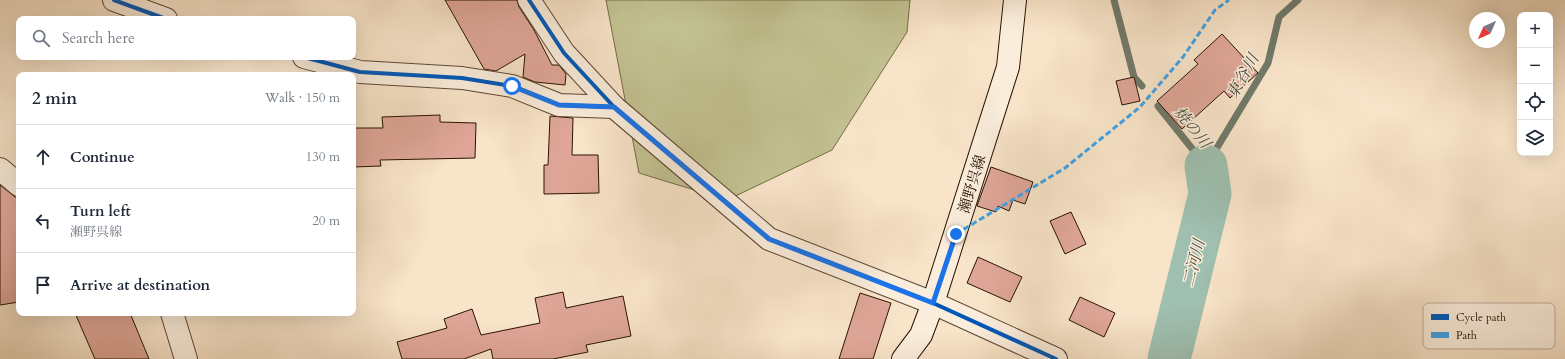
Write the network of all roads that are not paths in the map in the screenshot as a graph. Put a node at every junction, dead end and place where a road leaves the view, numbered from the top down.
1 (114, 0) edge
2 (529, 0) edge
3 (1015, 0) edge
4 (158, 16) edge
5 (315, 60) edge
6 (614, 107) junction
7 (0, 169) edge
8 (16, 183) edge
9 (933, 303) junction
10 (173, 316) edge
11 (186, 359) edge
12 (903, 359) edge
13 (1056, 359) edge

1 - 4 street
2 - 6 street
3 - 9 street, 瀬野呉線
5 - 6 street
6 - 9 street
7 - 8 street
9 - 12 street, 瀬野呉線
9 - 13 street
10 - 11 street

